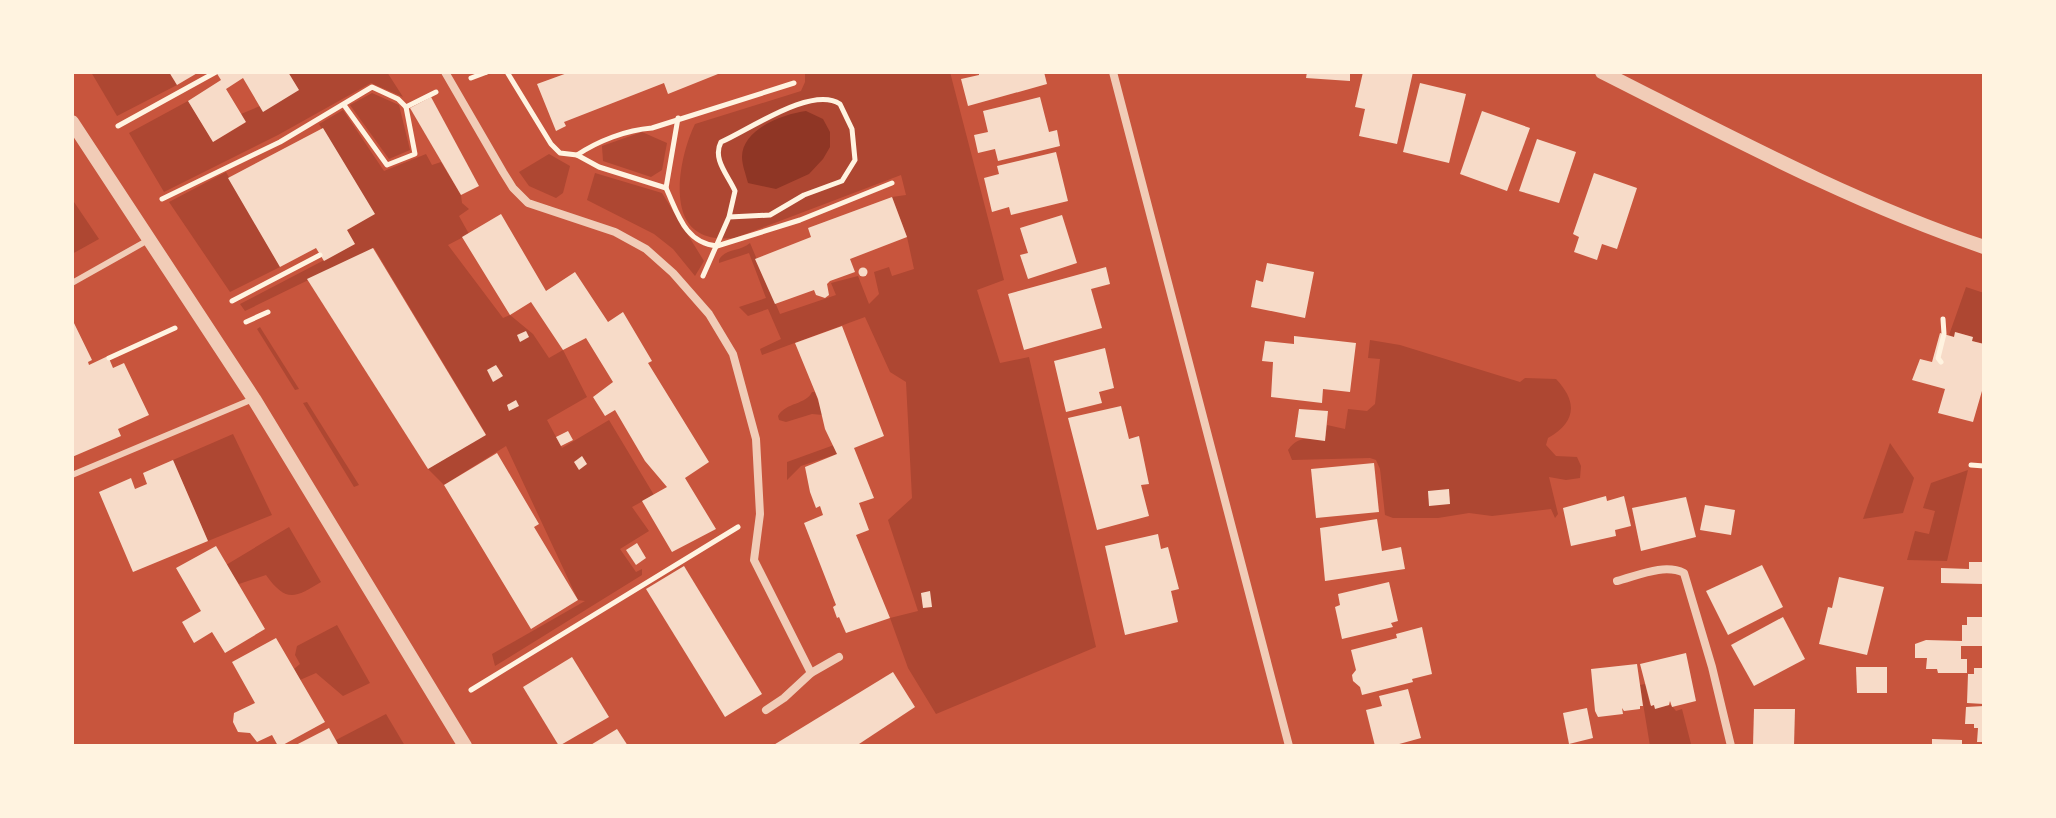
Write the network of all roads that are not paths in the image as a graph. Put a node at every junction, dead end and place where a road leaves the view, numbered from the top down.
1 (445, 72) edge
2 (1113, 72) edge
3 (1602, 72) edge
4 (72, 122) edge
5 (150, 239) junction
6 (1984, 247) edge
7 (72, 283) edge
8 (254, 399) junction
9 (72, 475) edge
10 (1617, 581) dead end
11 (839, 657) dead end
12 (811, 673) junction
13 (766, 710) dead end
14 (465, 746) edge
15 (1289, 746) edge
16 (1731, 746) edge

1 - 12 street
2 - 15 street
3 - 6 street
4 - 5 street
5 - 7 lane
5 - 8 street
8 - 9 lane
8 - 14 street
10 - 16 street
11 - 12 street
12 - 13 street

